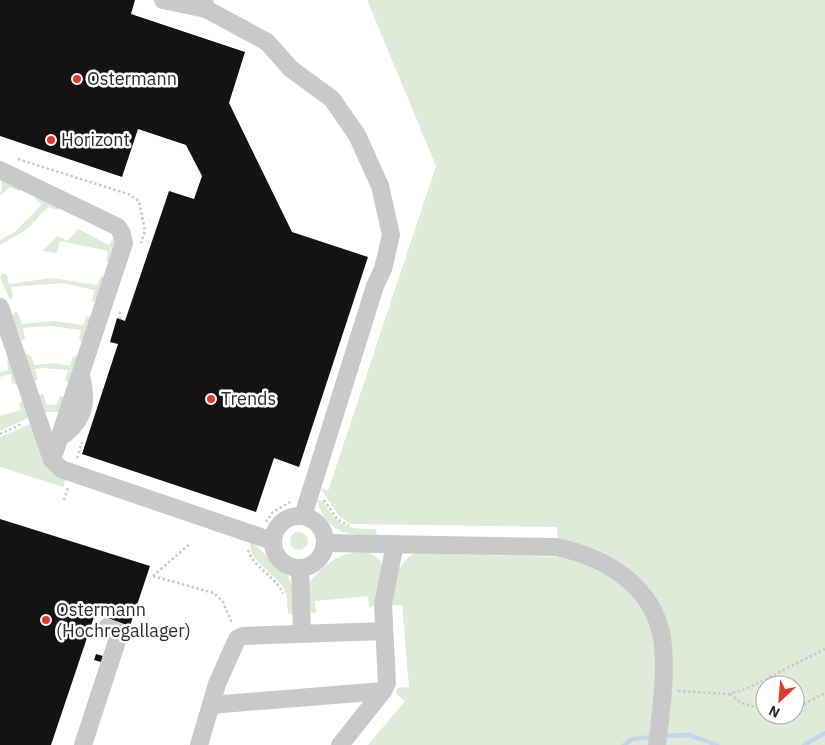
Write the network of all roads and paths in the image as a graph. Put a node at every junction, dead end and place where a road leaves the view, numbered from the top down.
1 (163, 0) edge
2 (205, 4) edge
3 (5, 163) edge
4 (66, 174) dead end
5 (0, 309) edge
6 (37, 417) junction
7 (0, 434) edge
8 (52, 460) junction
9 (70, 481) dead end
10 (309, 494) junction
11 (64, 500) dead end
12 (303, 516) junction
13 (351, 527) dead end
14 (249, 534) junction
15 (272, 541) junction
16 (190, 543) dead end
17 (326, 543) junction
18 (395, 544) junction
19 (300, 568) junction
20 (284, 596) dead end
21 (106, 627) dead end
22 (384, 631) junction
23 (302, 633) junction
24 (239, 638) junction
25 (825, 649) edge
26 (662, 689) junction
27 (383, 691) junction
28 (825, 693) edge
29 (730, 694) junction
30 (805, 703) edge
31 (211, 705) junction
32 (755, 707) edge
33 (83, 745) edge
34 (199, 745) edge
35 (340, 745) edge
36 (657, 745) edge

1 - 2 street
2 - 10 street
3 - 4 path
3 - 8 street
5 - 6 street
6 - 7 path
6 - 8 street
8 - 14 street
9 - 11 path
10 - 12 street
10 - 13 path
10 - 14 path
12 - 15 street
12 - 17 street
14 - 15 street
14 - 20 path
15 - 19 street
16 - 24 path
17 - 18 street
17 - 19 street
18 - 22 street
18 - 26 street
19 - 23 street
21 - 33 street
22 - 23 street
22 - 27 street
23 - 24 street
24 - 31 street
25 - 29 path
26 - 29 path
26 - 36 street
27 - 31 street
27 - 35 street
28 - 30 path
29 - 32 path
31 - 34 street

